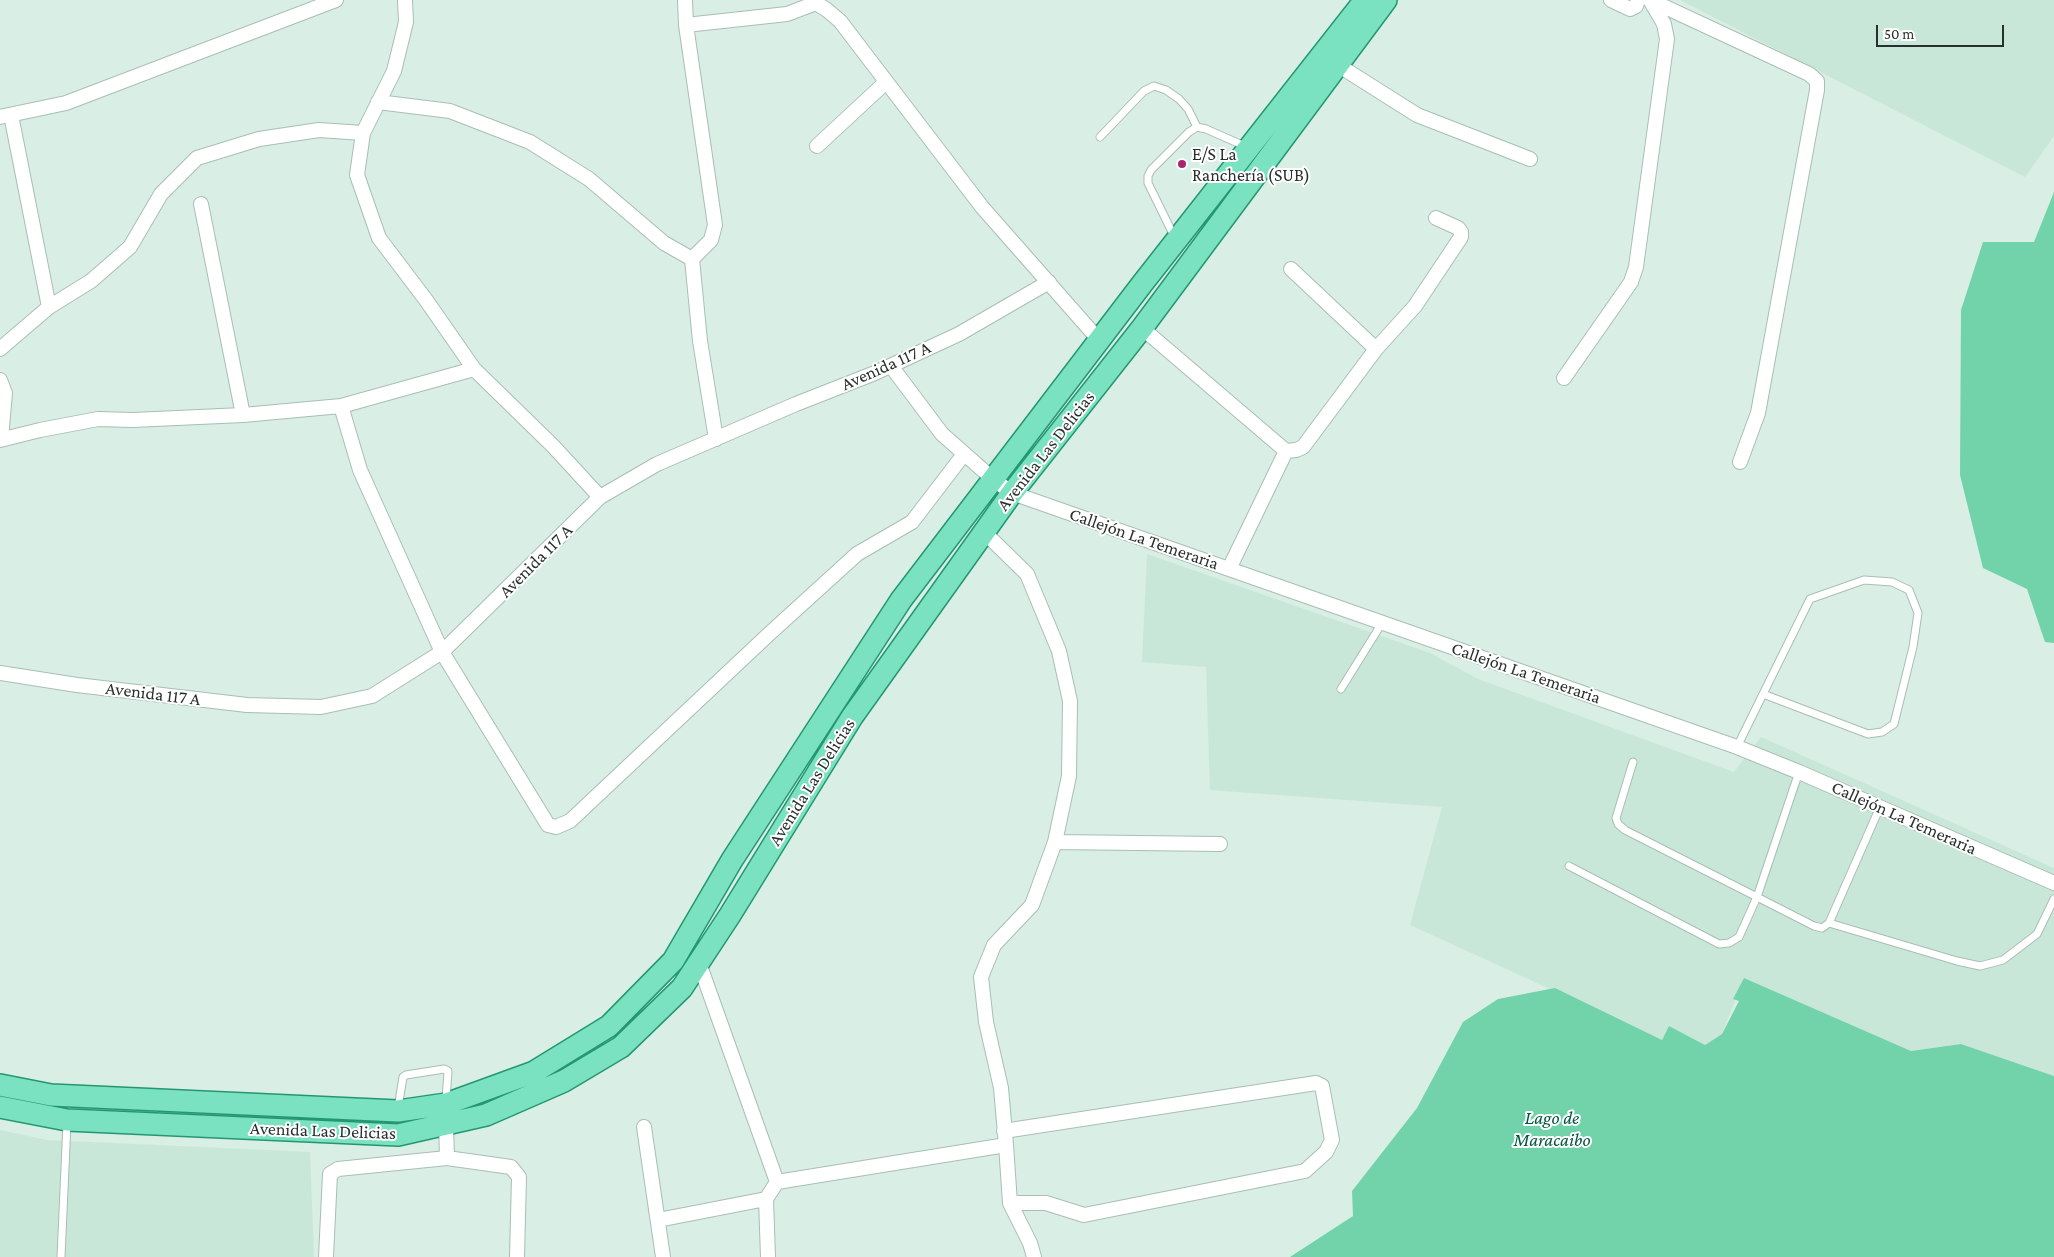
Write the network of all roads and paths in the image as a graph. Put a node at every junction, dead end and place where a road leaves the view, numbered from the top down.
1 (336, 0) edge
2 (405, 0) edge
3 (685, 0) edge
4 (1365, 0) edge
5 (1386, 0) edge
6 (1611, 0) edge
7 (1638, 0) edge
8 (1650, 0) edge
9 (816, 2) edge
10 (686, 25) junction
11 (1338, 65) junction
12 (886, 82) junction
13 (378, 102) junction
14 (5, 116) edge
15 (1197, 127) junction
16 (363, 133) junction
17 (1100, 137) dead end
18 (816, 146) dead end
19 (1250, 148) junction
20 (1530, 158) dead end
21 (202, 204) dead end
22 (1436, 218) dead end
23 (1176, 240) junction
24 (692, 259) junction
25 (1291, 269) dead end
26 (1049, 282) junction
27 (49, 307) junction
28 (1142, 328) junction
29 (1099, 340) junction
30 (0, 349) edge
31 (1376, 349) junction
32 (891, 366) junction
33 (474, 369) junction
34 (1564, 378) dead end
35 (0, 380) edge
36 (341, 406) junction
37 (243, 415) junction
38 (716, 439) junction
39 (1, 440) edge
40 (1286, 450) junction
41 (964, 454) junction
42 (1740, 462) dead end
43 (993, 479) junction
44 (1012, 493) junction
45 (600, 497) junction
46 (984, 532) junction
47 (1229, 570) junction
48 (1382, 623) junction
49 (442, 652) junction
50 (0, 673) edge
51 (1342, 689) dead end
52 (1763, 694) junction
53 (1737, 747) junction
54 (1633, 762) dead end
55 (1799, 772) junction
56 (1880, 807) junction
57 (1054, 842) junction
58 (1220, 844) dead end
59 (1569, 866) dead end
60 (2054, 883) edge
61 (1757, 897) junction
62 (2054, 899) edge
63 (1829, 923) junction
64 (699, 962) junction
65 (0, 1085) edge
66 (0, 1107) edge
67 (398, 1111) junction
68 (446, 1114) junction
69 (67, 1120) junction
70 (644, 1127) dead end
71 (1005, 1138) junction
72 (447, 1158) junction
73 (777, 1182) junction
74 (766, 1199) junction
75 (1010, 1203) junction
76 (658, 1220) junction
77 (61, 1257) edge
78 (326, 1257) edge
79 (517, 1257) edge
80 (663, 1257) edge
81 (768, 1257) edge
82 (1034, 1257) edge

1 - 14 street
2 - 13 street
3 - 10 street
4 - 19 main road, Avenida Las Delicias
5 - 11 main road, Avenida Las Delicias
6 - 7 street
8 - 34 street
8 - 42 street
9 - 10 street
9 - 12 street
10 - 24 street
11 - 20 street
11 - 28 main road, Avenida Las Delicias
12 - 18 street
12 - 26 street
13 - 16 street
13 - 24 street
14 - 27 street
15 - 17 lane
15 - 19 lane
15 - 23 lane
16 - 27 street
16 - 33 street
19 - 23 main road, Avenida Las Delicias
21 - 37 street
22 - 31 street
23 - 29 main road, Avenida Las Delicias
24 - 38 street
25 - 31 street
26 - 29 street
26 - 32 street, Avenida 117 A
27 - 30 street
28 - 40 street
28 - 44 main road, Avenida Las Delicias
29 - 43 main road, Avenida Las Delicias
31 - 40 street
32 - 38 street, Avenida 117 A
32 - 41 street, Callejón La Temeraria
33 - 36 street
33 - 45 street
35 - 39 street
36 - 37 street
36 - 49 street
37 - 39 street
38 - 45 street, Avenida 117 A
40 - 47 street
41 - 43 street, Callejón La Temeraria
41 - 49 street
43 - 44 street, Callejón La Temeraria
43 - 68 main road, Avenida Las Delicias
44 - 46 main road, Avenida Las Delicias
44 - 47 street, Callejón La Temeraria
45 - 49 street, Avenida 117 A
46 - 57 street
46 - 64 main road, Avenida Las Delicias
47 - 48 street, Callejón La Temeraria
48 - 51 lane
48 - 53 street, Callejón La Temeraria
49 - 50 street, Avenida 117 A
52 - 52 lane
52 - 53 lane
53 - 55 street, Callejón La Temeraria
54 - 61 lane
55 - 56 street, Callejón La Temeraria
55 - 61 lane
56 - 60 street, Callejón La Temeraria
56 - 63 lane
57 - 58 street
57 - 71 street
59 - 61 lane
61 - 63 lane
62 - 63 lane
64 - 68 main road, Avenida Las Delicias
64 - 73 street
65 - 67 main road, Avenida Las Delicias
66 - 69 main road, Avenida Las Delicias
67 - 68 main road, Avenida Las Delicias
67 - 68 lane
68 - 69 main road, Avenida Las Delicias
68 - 72 street
69 - 77 lane
70 - 76 street
71 - 73 street
71 - 75 street
71 - 75 street
72 - 78 street
72 - 79 street
73 - 74 street
74 - 76 street
74 - 81 street
75 - 82 street
76 - 80 street

